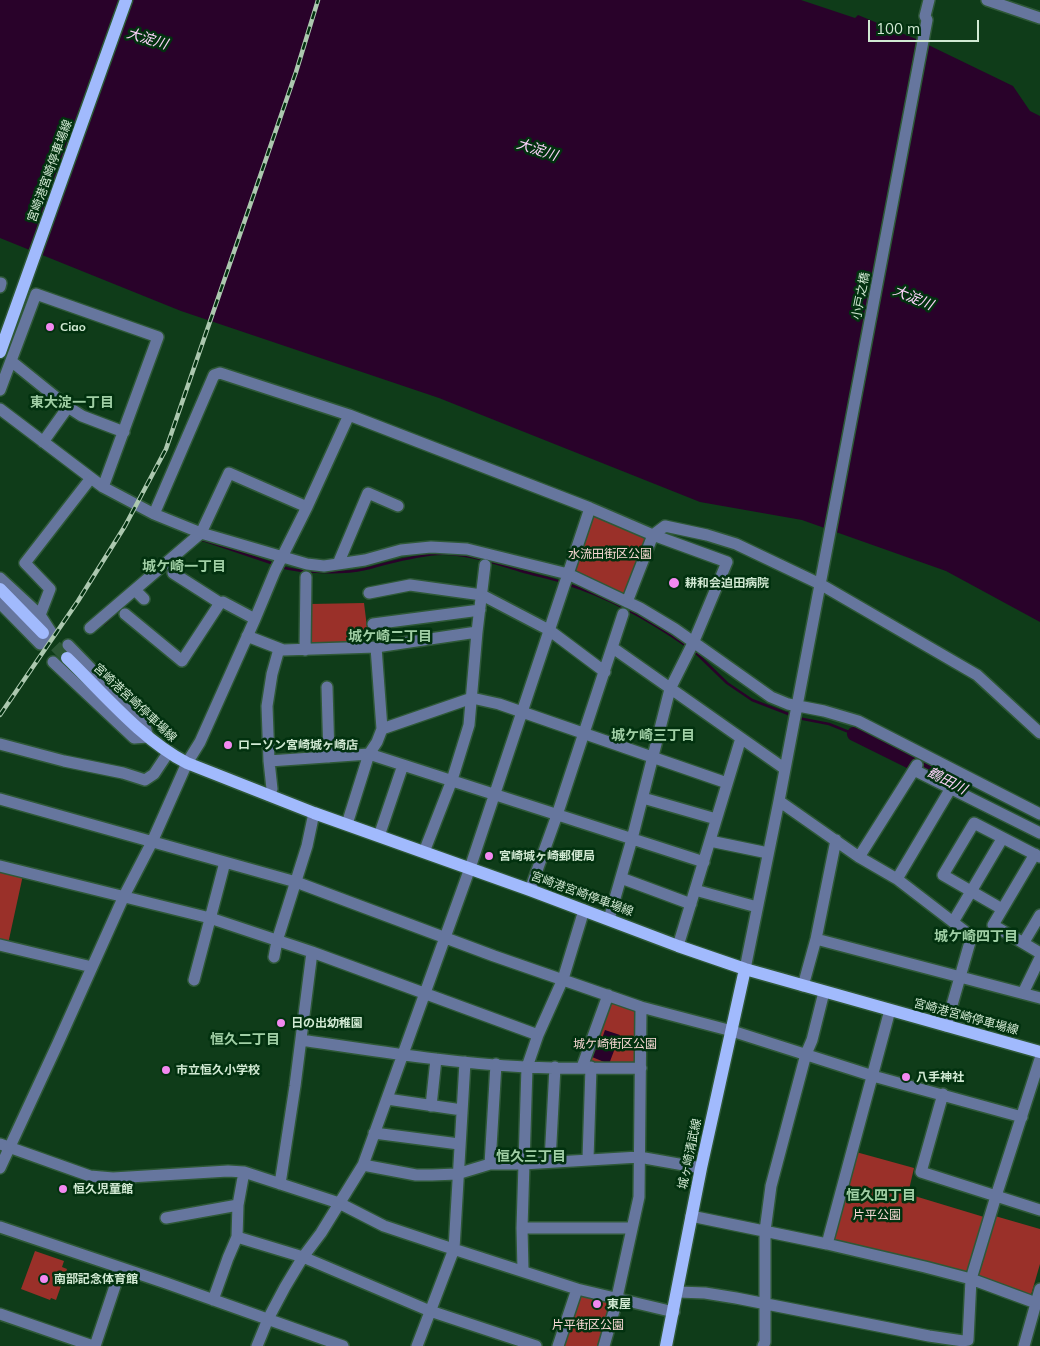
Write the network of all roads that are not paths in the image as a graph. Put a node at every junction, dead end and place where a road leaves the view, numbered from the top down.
1 (119, 0) edge
2 (126, 0) edge
3 (929, 0) edge
4 (989, 0) edge
5 (1013, 4) edge
6 (1040, 18) edge
7 (25, 271) junction
8 (0, 329) edge
9 (0, 352) edge
10 (11, 361) junction
11 (0, 390) edge
12 (68, 407) junction
13 (0, 409) edge
14 (350, 415) junction
15 (124, 432) junction
16 (43, 442) junction
17 (91, 478) junction
18 (102, 487) junction
19 (398, 506) dead end
20 (307, 507) junction
21 (590, 508) junction
22 (154, 514) junction
23 (200, 533) junction
24 (653, 534) junction
25 (283, 558) junction
26 (338, 564) junction
27 (485, 566) dead end
28 (173, 573) dead end
29 (568, 574) junction
30 (306, 577) dead end
31 (0, 578) edge
32 (821, 580) junction
33 (0, 589) edge
34 (135, 590) junction
35 (369, 593) dead end
36 (482, 594) junction
37 (144, 600) dead end
38 (627, 602) junction
39 (0, 603) edge
40 (220, 603) junction
41 (480, 610) junction
42 (124, 614) dead end
43 (623, 614) dead end
44 (40, 616) junction
45 (255, 619) junction
46 (373, 624) dead end
47 (90, 628) dead end
48 (549, 630) junction
49 (477, 632) junction
50 (42, 633) tunnel mouth
51 (247, 636) junction
52 (376, 646) junction
53 (691, 646) junction
54 (613, 648) junction
55 (279, 649) junction
56 (305, 650) junction
57 (68, 651) tunnel mouth
58 (53, 662) tunnel mouth
59 (605, 672) junction
60 (327, 686) dead end
61 (670, 689) junction
62 (472, 698) junction
63 (797, 706) junction
64 (521, 712) junction
65 (382, 729) junction
66 (1040, 733) edge
67 (585, 734) junction
68 (148, 737) junction
69 (740, 738) junction
70 (0, 744) edge
71 (168, 753) junction
72 (369, 754) junction
73 (923, 755) junction
74 (329, 757) junction
75 (652, 757) junction
76 (269, 761) junction
77 (187, 762) junction
78 (404, 765) junction
79 (785, 769) junction
80 (914, 770) junction
81 (452, 780) junction
82 (727, 783) junction
83 (951, 788) junction
84 (494, 795) junction
85 (268, 796) junction
86 (642, 798) junction
87 (0, 799) edge
88 (779, 802) junction
89 (314, 813) junction
90 (1040, 814) edge
91 (558, 815) junction
92 (716, 819) junction
93 (347, 824) junction
94 (1040, 834) edge
95 (379, 836) junction
96 (632, 839) junction
97 (1002, 839) junction
98 (836, 840) junction
99 (710, 841) junction
100 (152, 842) junction
101 (424, 852) junction
102 (768, 853) junction
103 (1037, 855) edge
104 (859, 857) junction
105 (225, 862) junction
106 (704, 862) junction
107 (0, 866) edge
108 (470, 868) junction
109 (621, 878) junction
110 (897, 879) junction
111 (296, 882) junction
112 (530, 890) junction
113 (695, 890) junction
114 (970, 890) junction
115 (124, 896) junction
116 (691, 904) junction
117 (757, 906) junction
118 (1002, 909) junction
119 (584, 910) junction
120 (1040, 915) edge
121 (210, 918) junction
122 (609, 918) junction
123 (953, 922) junction
124 (444, 936) junction
125 (816, 939) junction
126 (277, 941) junction
127 (1024, 942) junction
128 (0, 945) edge
129 (678, 946) junction
130 (312, 952) junction
131 (1040, 953) edge
132 (274, 957) dead end
133 (1040, 958) edge
134 (92, 968) junction
135 (745, 969) junction
136 (960, 977) junction
137 (563, 979) junction
138 (194, 980) dead end
139 (804, 986) junction
140 (824, 992) junction
141 (424, 993) junction
142 (1023, 993) junction
143 (608, 995) junction
144 (1040, 998) edge
145 (641, 1007) junction
146 (890, 1010) junction
147 (946, 1026) junction
148 (732, 1031) junction
149 (538, 1035) junction
150 (301, 1040) junction
151 (1040, 1052) edge
152 (806, 1054) junction
153 (401, 1055) junction
154 (436, 1059) junction
155 (1040, 1059) edge
156 (465, 1062) junction
157 (496, 1064) junction
158 (527, 1067) junction
159 (555, 1067) junction
160 (587, 1067) junction
161 (641, 1068) junction
162 (873, 1076) junction
163 (942, 1094) junction
164 (387, 1099) junction
165 (431, 1106) junction
166 (462, 1110) junction
167 (1022, 1117) junction
168 (374, 1133) junction
169 (459, 1144) junction
170 (5, 1145) edge
171 (639, 1157) junction
172 (588, 1159) junction
173 (550, 1161) junction
174 (490, 1164) junction
175 (523, 1164) junction
176 (362, 1165) junction
177 (0, 1168) edge
178 (701, 1168) junction
179 (244, 1172) junction
180 (457, 1174) junction
181 (280, 1184) junction
182 (996, 1196) junction
183 (339, 1203) junction
184 (238, 1204) junction
185 (1040, 1210) edge
186 (691, 1216) junction
187 (166, 1218) dead end
188 (0, 1227) edge
189 (522, 1228) junction
190 (632, 1228) junction
191 (764, 1231) junction
192 (237, 1238) junction
193 (827, 1244) junction
194 (454, 1249) junction
195 (303, 1257) junction
196 (121, 1268) junction
197 (522, 1270) junction
198 (971, 1279) junction
199 (577, 1289) junction
200 (1040, 1289) edge
201 (678, 1292) junction
202 (617, 1299) junction
203 (213, 1300) junction
204 (765, 1304) junction
205 (1036, 1304) junction
206 (430, 1311) junction
207 (674, 1312) junction
208 (0, 1314) edge
209 (268, 1319) junction
210 (928, 1341) edge
211 (94, 1346) edge
212 (257, 1346) edge
213 (343, 1346) edge
214 (417, 1346) edge
215 (536, 1346) edge
216 (558, 1346) edge
217 (604, 1346) edge
218 (666, 1346) edge
219 (763, 1346) edge
220 (1024, 1346) edge

1 - 7 main road, 宮崎港宮崎停車場線
2 - 7 main road, 宮崎港宮崎停車場線
3 - 32 street, 小戸之橋
4 - 5 street
5 - 6 street
7 - 8 main road, 宮崎港宮崎停車場線
7 - 9 main road, 宮崎港宮崎停車場線
10 - 11 street
10 - 12 street
10 - 15 street
12 - 15 street
12 - 16 street
13 - 16 street
14 - 20 street
14 - 21 street
14 - 22 street
15 - 18 street
16 - 17 street
17 - 18 street
17 - 44 street
18 - 22 street
19 - 26 street
20 - 23 street
20 - 25 street
21 - 24 street
21 - 29 street
22 - 23 street
23 - 25 street
23 - 34 street
24 - 32 street
24 - 38 street
24 - 53 street
25 - 26 street
25 - 45 street
26 - 29 street
27 - 36 street
28 - 40 street
29 - 38 street
29 - 48 street
30 - 56 street
31 - 44 street
32 - 63 street, 小戸之橋
32 - 66 street
33 - 50 main road
34 - 37 street
34 - 47 street
35 - 36 street
36 - 41 street
36 - 48 street
38 - 53 street
39 - 44 street
40 - 42 street
40 - 45 street
41 - 46 street
41 - 49 street
43 - 54 street
45 - 51 street
48 - 59 street
48 - 64 street
49 - 52 street
49 - 62 street
51 - 55 street
51 - 77 street
52 - 56 street
52 - 65 street
53 - 61 street
53 - 63 street
54 - 59 street
54 - 61 street
55 - 56 street
55 - 76 street
57 - 68 main road, 宮崎港宮崎停車場線
58 - 68 street
59 - 67 street
60 - 74 street
61 - 69 street
61 - 75 street
62 - 64 street
62 - 65 street
62 - 81 street
63 - 73 street
63 - 79 street, 小戸之橋
64 - 67 street
64 - 84 street
65 - 72 street
67 - 75 street
67 - 91 street
68 - 71 main road, 宮崎港宮崎停車場線
69 - 79 street
69 - 82 street
70 - 71 street
71 - 77 main road, 宮崎港宮崎停車場線
72 - 74 street
72 - 78 street
72 - 93 street
73 - 80 street
73 - 90 street
74 - 76 street
75 - 82 street
75 - 86 street
76 - 85 street
77 - 85 main road, 宮崎港宮崎停車場線
77 - 100 street
78 - 81 street
78 - 95 street
79 - 88 street, 小戸之橋
80 - 83 street
80 - 104 street
81 - 84 street
81 - 101 street
82 - 92 street
83 - 94 street
83 - 110 street
84 - 91 street
84 - 108 street
85 - 89 main road, 宮崎港宮崎停車場線
86 - 92 street
86 - 96 street
87 - 100 street
88 - 98 street
88 - 102 street, 小戸之橋
89 - 93 main road, 宮崎港宮崎停車場線
89 - 111 street
91 - 96 street
91 - 112 street
92 - 99 street
93 - 95 main road, 宮崎港宮崎停車場線
95 - 101 main road, 宮崎港宮崎停車場線
96 - 106 street
96 - 109 street
97 - 103 street
97 - 114 street
97 - 114 street
98 - 104 street
98 - 125 street
99 - 102 street
99 - 106 street
100 - 105 street
100 - 115 street
101 - 108 main road, 宮崎港宮崎停車場線
102 - 117 street, 小戸之橋
103 - 118 street
104 - 110 street
105 - 111 street
105 - 121 street
106 - 113 street
107 - 115 street
108 - 112 main road, 宮崎港宮崎停車場線
108 - 124 street
109 - 116 street
109 - 122 street
110 - 123 street
111 - 124 street
111 - 126 street
112 - 119 main road, 宮崎港宮崎停車場線
113 - 116 street
113 - 117 street
114 - 118 street
114 - 123 street
115 - 121 street
115 - 134 street
116 - 129 street
117 - 135 street, 小戸之橋
118 - 127 street
119 - 122 main road, 宮崎港宮崎停車場線
119 - 137 street
120 - 127 street
121 - 126 street
121 - 138 street
122 - 129 main road, 宮崎港宮崎停車場線
123 - 136 street
124 - 137 street
124 - 141 street
125 - 136 street
125 - 139 street
126 - 130 street
126 - 132 street
127 - 131 street
128 - 134 street
129 - 135 main road, 宮崎港宮崎停車場線
130 - 141 street
130 - 150 street
133 - 142 street
134 - 170 street
135 - 139 main road, 宮崎港宮崎停車場線
135 - 148 main road, 城ヶ崎清武線
136 - 142 street
136 - 147 street
137 - 143 street
137 - 149 street
139 - 140 main road, 宮崎港宮崎停車場線
140 - 146 main road, 宮崎港宮崎停車場線
140 - 152 street
141 - 149 street
141 - 153 street
142 - 144 street
143 - 145 street
143 - 160 street
145 - 148 street
145 - 161 street
146 - 147 main road, 宮崎港宮崎停車場線
146 - 162 street
147 - 151 main road, 宮崎港宮崎停車場線
148 - 152 street
148 - 178 main road, 城ヶ崎清武線
149 - 158 street
150 - 153 street
150 - 181 street
152 - 162 street
152 - 191 street
153 - 154 street
153 - 164 street
154 - 156 street
154 - 165 street
155 - 167 street
156 - 157 street
156 - 166 street
157 - 158 street
157 - 174 street
158 - 159 street
158 - 175 street
159 - 160 street
159 - 173 street
160 - 161 street
160 - 172 street
161 - 171 street
162 - 163 street
162 - 193 street
163 - 167 street
163 - 182 street
164 - 165 street
164 - 168 street
165 - 166 street
166 - 169 street
167 - 182 street
168 - 169 street
168 - 176 street
169 - 180 street
170 - 177 street
170 - 179 street
171 - 172 street
171 - 178 street
171 - 190 street
172 - 173 street
173 - 175 street
174 - 175 street
174 - 180 street
175 - 189 street
176 - 180 street
176 - 183 street
178 - 186 main road, 城ヶ崎清武線
179 - 181 street
179 - 184 street
180 - 194 street
181 - 183 street
182 - 185 street
182 - 198 street
183 - 194 street
183 - 195 street
184 - 187 street
184 - 192 street
186 - 191 street
186 - 201 main road, 城ヶ崎清武線
188 - 196 street
189 - 190 street
189 - 197 street
190 - 202 street
191 - 193 street
191 - 204 street
192 - 195 street
192 - 203 street
193 - 198 street
194 - 197 street
194 - 206 street
195 - 206 street
195 - 209 street
196 - 203 street
196 - 211 street
197 - 199 street
198 - 205 street
198 - 210 street
199 - 202 street
199 - 216 street
200 - 205 street
201 - 204 street
201 - 207 main road, 城ヶ崎清武線
202 - 207 street
202 - 217 street
203 - 209 street
204 - 210 street
204 - 219 street
205 - 220 street
206 - 214 street
206 - 215 street
207 - 218 main road, 城ヶ崎清武線
208 - 211 street
209 - 212 street
209 - 213 street

